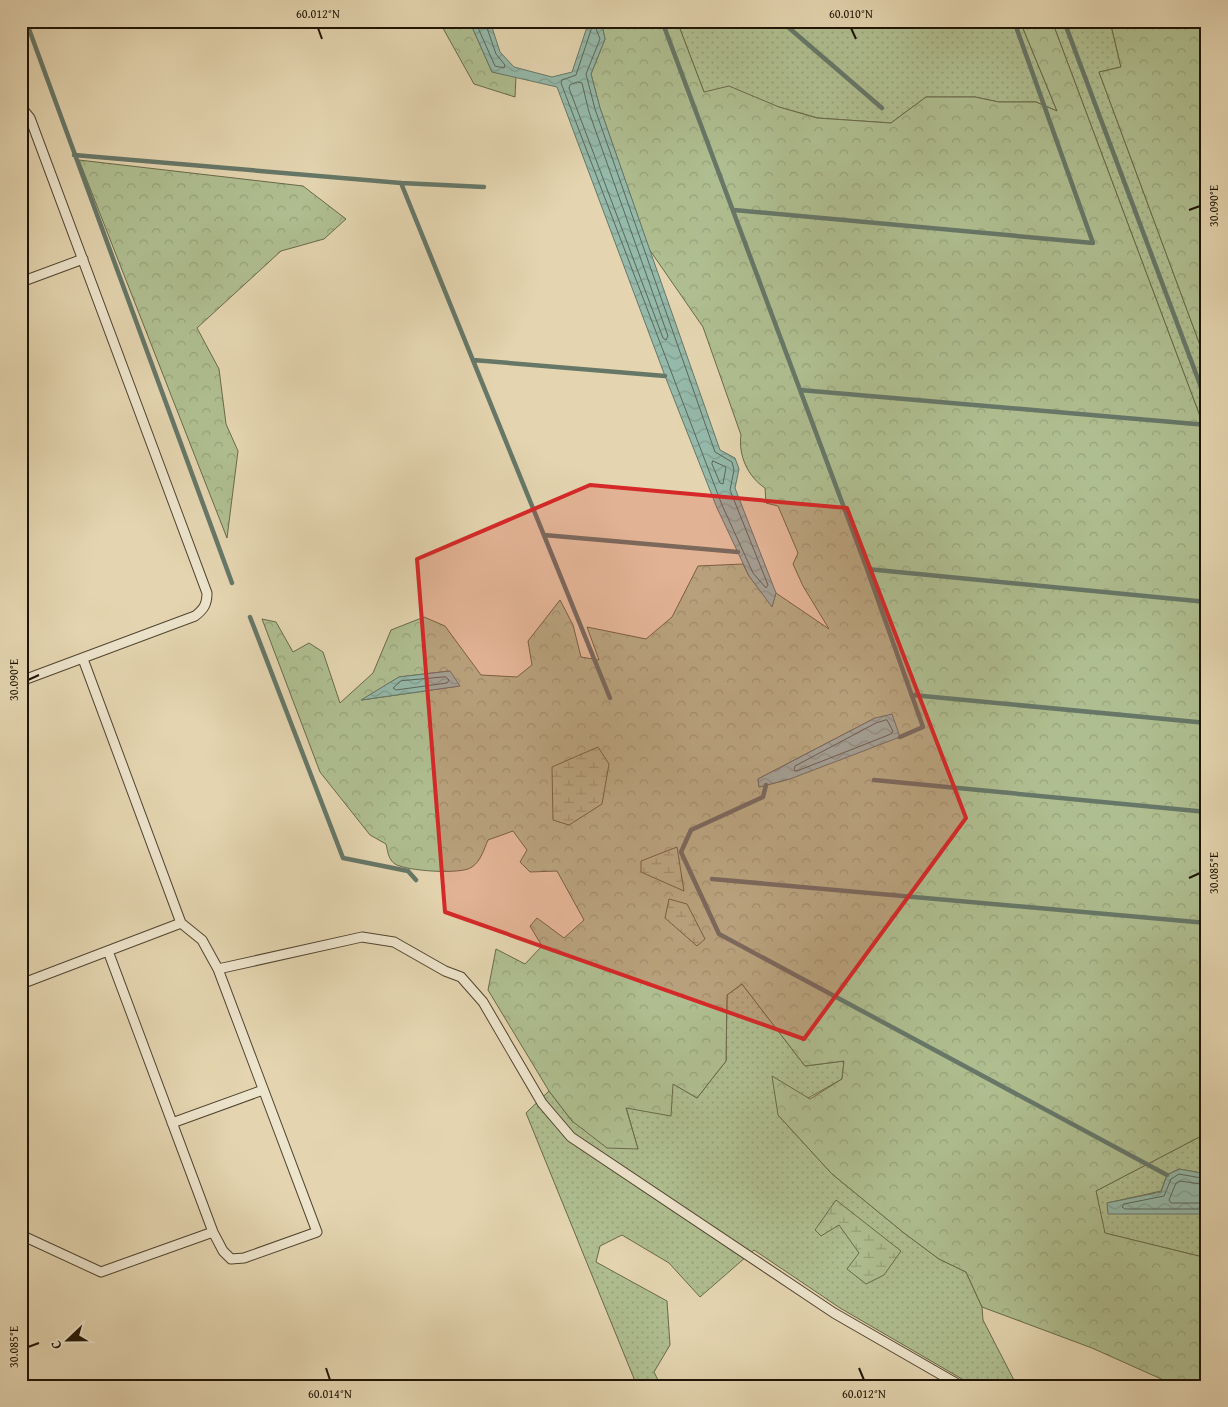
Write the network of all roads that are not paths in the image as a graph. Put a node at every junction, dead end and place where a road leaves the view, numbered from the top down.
1 (21, 107) edge
2 (83, 259) junction
3 (21, 282) edge
4 (84, 658) junction
5 (21, 681) edge
6 (181, 923) junction
7 (108, 951) junction
8 (218, 969) junction
9 (21, 984) edge
10 (263, 1090) junction
11 (172, 1123) junction
12 (213, 1232) junction
13 (21, 1235) edge
14 (961, 1386) edge

1 - 2 lane
2 - 3 lane
2 - 4 lane
4 - 5 lane
4 - 6 lane
6 - 7 lane
6 - 8 lane
7 - 9 lane
7 - 11 lane
8 - 10 lane
8 - 14 lane
10 - 11 lane
10 - 12 lane
11 - 12 lane
12 - 13 lane

